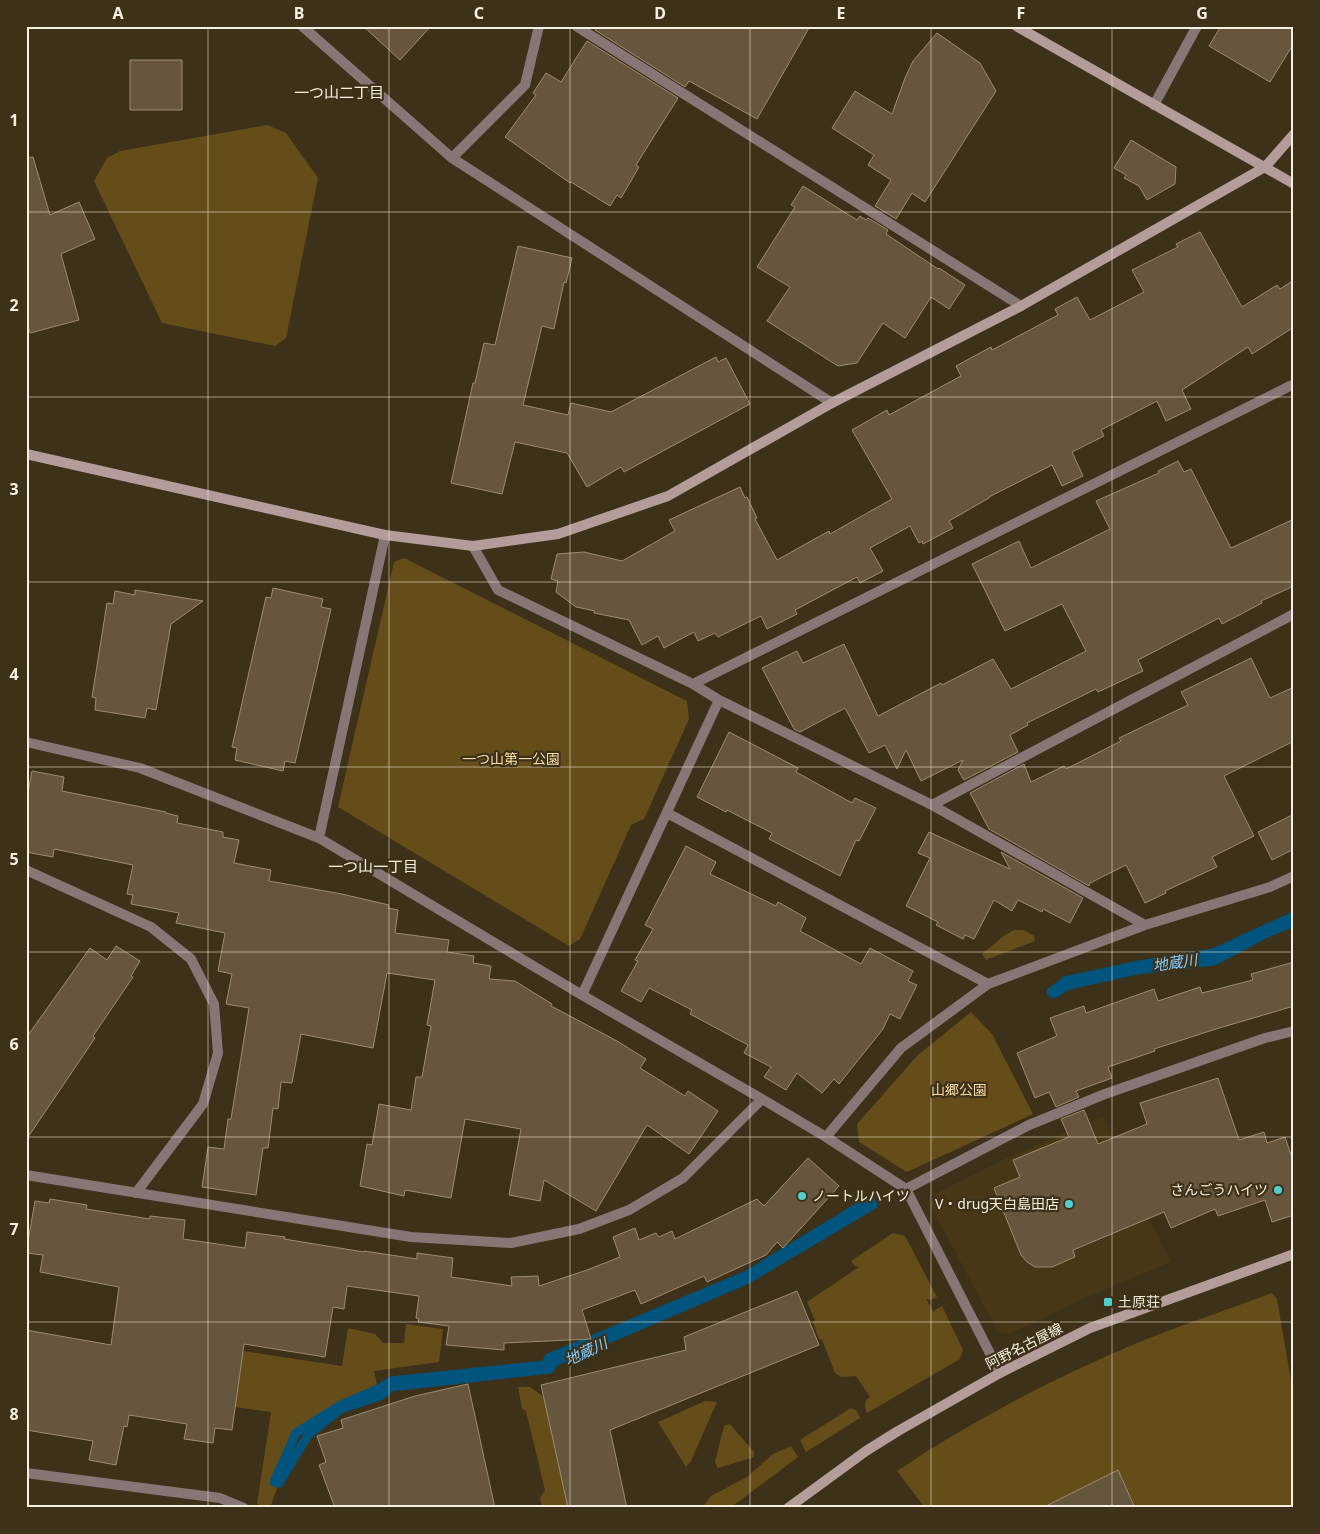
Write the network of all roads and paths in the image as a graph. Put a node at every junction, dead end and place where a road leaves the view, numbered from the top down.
1 (302, 26) edge
2 (540, 26) edge
3 (576, 26) edge
4 (1016, 26) edge
5 (1197, 26) edge
6 (1154, 105) junction
7 (1294, 134) edge
8 (452, 158) junction
9 (1266, 167) junction
10 (1294, 184) edge
11 (1021, 306) junction
12 (1294, 384) edge
13 (832, 403) junction
14 (26, 454) edge
15 (385, 535) junction
16 (473, 546) junction
17 (1294, 614) edge
18 (693, 684) junction
19 (719, 700) junction
20 (26, 742) edge
21 (932, 805) junction
22 (667, 813) junction
23 (319, 838) junction
24 (26, 870) edge
25 (1294, 876) edge
26 (1145, 925) junction
27 (988, 984) junction
28 (582, 995) junction
29 (1294, 1031) edge
30 (762, 1099) junction
31 (826, 1137) junction
32 (26, 1175) edge
33 (906, 1189) junction
34 (136, 1193) junction
35 (1294, 1254) edge
36 (1000, 1373) junction
37 (26, 1473) edge
38 (244, 1508) edge
39 (788, 1508) edge

1 - 8 street
2 - 8 street
3 - 11 street
4 - 6 street
5 - 6 street
6 - 9 street
7 - 9 street
8 - 13 street
9 - 10 street
9 - 11 street
11 - 13 street
12 - 18 street
13 - 16 street
14 - 15 street
15 - 16 street
15 - 23 street
16 - 18 street
17 - 21 street
18 - 19 street
19 - 21 street
19 - 22 street
20 - 23 street
21 - 26 street
22 - 27 street
22 - 28 street
23 - 28 street
24 - 34 street
25 - 26 street
26 - 27 street
27 - 31 street
28 - 30 street
29 - 33 street
30 - 31 street
30 - 34 street
31 - 33 street
32 - 34 street
33 - 36 street
35 - 36 street, 阿野名古屋線
36 - 39 street, 阿野名古屋線
37 - 38 street

